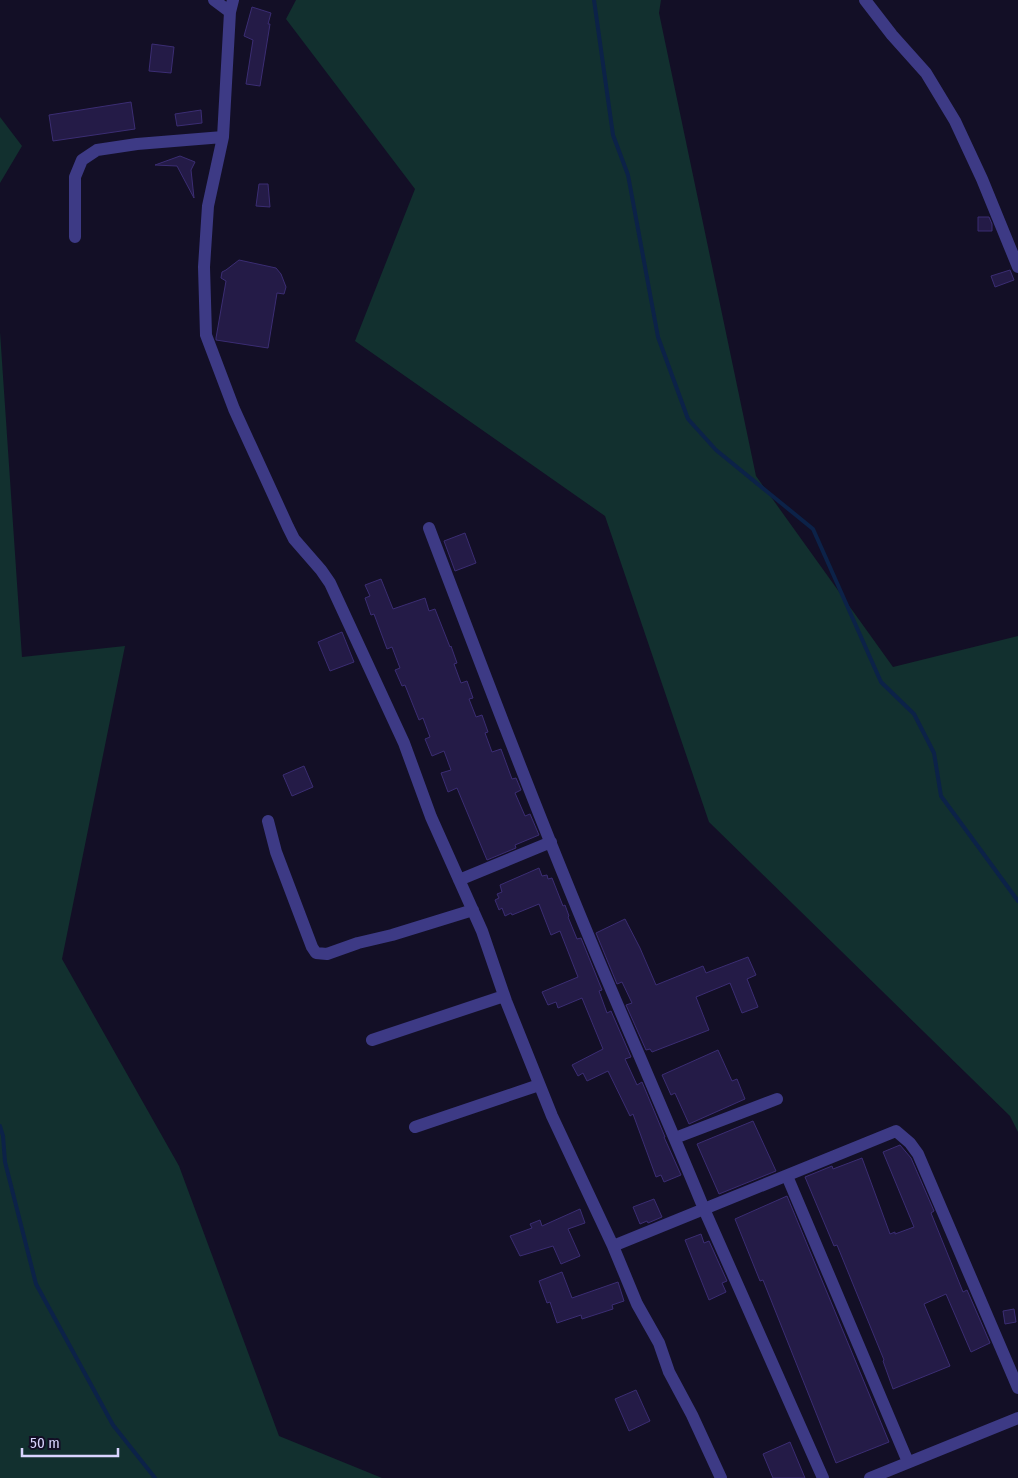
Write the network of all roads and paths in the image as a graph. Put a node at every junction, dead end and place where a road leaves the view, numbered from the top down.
1 (214, 0) edge
2 (865, 0) edge
3 (233, 3) edge
4 (223, 137) junction
5 (75, 238) dead end
6 (1018, 268) edge
7 (429, 528) dead end
8 (268, 821) dead end
9 (551, 842) junction
10 (459, 880) junction
11 (473, 910) junction
12 (504, 996) junction
13 (372, 1040) dead end
14 (539, 1085) junction
15 (777, 1099) dead end
16 (415, 1127) dead end
17 (675, 1138) junction
18 (787, 1176) junction
19 (704, 1209) junction
20 (613, 1246) junction
21 (1018, 1388) edge
22 (1018, 1418) edge
23 (908, 1462) junction
24 (721, 1478) edge
25 (823, 1478) edge
26 (870, 1478) edge

1 - 3 street
2 - 6 street
3 - 4 street
4 - 5 street
4 - 10 street
7 - 9 street
8 - 11 street
9 - 10 street
9 - 17 street
10 - 11 street
11 - 12 street
12 - 13 street
12 - 14 street
14 - 16 street
14 - 20 street
15 - 17 street
17 - 19 street
18 - 19 street
18 - 21 street
18 - 23 street
19 - 20 street
19 - 25 street
20 - 24 street
22 - 23 street
23 - 26 street

